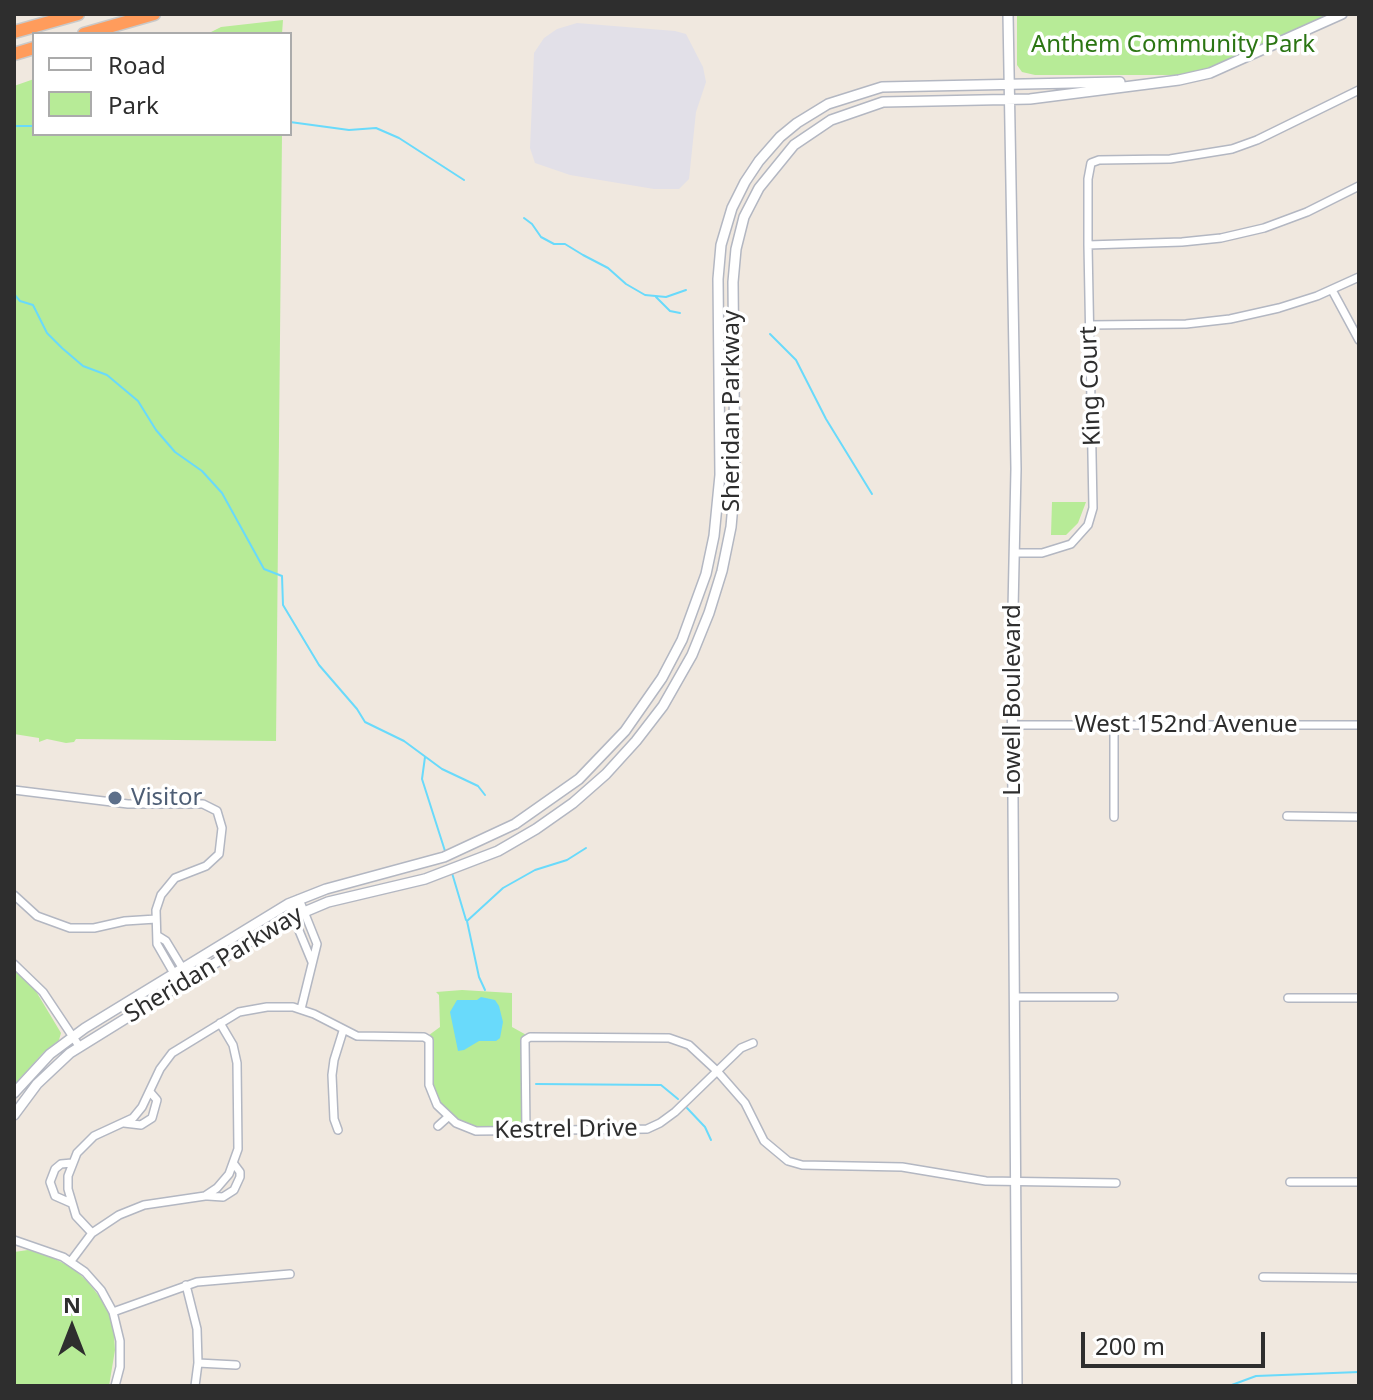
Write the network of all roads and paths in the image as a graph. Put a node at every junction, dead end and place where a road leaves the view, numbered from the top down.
1 (78, 14) edge
2 (154, 14) edge
3 (1008, 14) edge
4 (1342, 14) edge
5 (14, 32) edge
6 (91, 32) edge
7 (1159, 82) junction
8 (1009, 84) junction
9 (1359, 90) edge
10 (1010, 99) junction
11 (1359, 186) edge
12 (1088, 245) junction
13 (1359, 277) edge
14 (1332, 290) junction
15 (1089, 325) junction
16 (1359, 340) edge
17 (1015, 553) junction
18 (1114, 724) junction
19 (1012, 725) junction
20 (1359, 725) edge
21 (14, 790) edge
22 (1287, 816) dead end
23 (1114, 817) dead end
24 (1359, 817) edge
25 (14, 895) edge
26 (299, 899) junction
27 (288, 904) junction
28 (304, 910) junction
29 (294, 915) junction
30 (156, 919) junction
31 (312, 962) junction
32 (14, 964) edge
33 (178, 970) junction
34 (184, 981) junction
35 (1015, 997) junction
36 (1114, 997) dead end
37 (1288, 998) dead end
38 (1359, 998) edge
39 (301, 1009) junction
40 (220, 1023) junction
41 (343, 1031) junction
42 (72, 1037) junction
43 (753, 1043) dead end
44 (79, 1046) junction
45 (717, 1071) junction
46 (14, 1093) edge
47 (151, 1093) junction
48 (14, 1115) edge
49 (448, 1117) junction
50 (124, 1123) junction
51 (438, 1126) dead end
52 (338, 1130) dead end
53 (526, 1132) junction
54 (72, 1163) junction
55 (234, 1164) junction
56 (1016, 1182) junction
57 (1290, 1182) dead end
58 (1359, 1182) edge
59 (1116, 1183) dead end
60 (205, 1196) junction
61 (71, 1203) junction
62 (92, 1233) junction
63 (14, 1240) edge
64 (27, 1245) junction
65 (14, 1248) edge
66 (71, 1261) junction
67 (290, 1274) dead end
68 (1263, 1277) dead end
69 (1359, 1278) edge
70 (186, 1285) junction
71 (113, 1312) junction
72 (198, 1363) junction
73 (236, 1365) dead end
74 (115, 1386) edge
75 (195, 1386) edge
76 (1017, 1386) edge

1 - 5 highway
2 - 6 highway
3 - 8 main road, Lowell Boulevard
4 - 7 main road, Sheridan Parkway
7 - 8 main road, Sheridan Parkway
7 - 10 main road, Sheridan Parkway
8 - 10 main road, Lowell Boulevard
8 - 26 main road, Sheridan Parkway
9 - 12 street, King Court
10 - 17 main road, Lowell Boulevard
10 - 28 main road, Sheridan Parkway
11 - 12 street
12 - 15 street, King Court
13 - 14 street
14 - 15 street
14 - 16 street
15 - 17 street, King Court
17 - 19 main road, Lowell Boulevard
18 - 19 street, West 152nd Avenue
18 - 20 street, West 152nd Avenue
18 - 23 street
19 - 35 main road, Lowell Boulevard
21 - 30 street
22 - 24 street
25 - 30 street
26 - 27 main road, Sheridan Parkway
26 - 28 street
27 - 29 street
27 - 33 main road, Sheridan Parkway
28 - 29 main road, Sheridan Parkway
28 - 31 street
29 - 31 street
29 - 34 main road, Sheridan Parkway
30 - 33 street
31 - 39 street
32 - 42 street
33 - 34 street
33 - 42 main road, Sheridan Parkway
34 - 44 main road, Sheridan Parkway
35 - 36 street
35 - 56 main road, Lowell Boulevard
37 - 38 street
39 - 40 street
39 - 41 street
40 - 47 street
40 - 55 street
41 - 49 street
41 - 52 street
42 - 44 street
42 - 46 main road, Sheridan Parkway
43 - 45 street, Kestrel Drive
44 - 48 main road, Sheridan Parkway
45 - 53 street, Kestrel Drive
45 - 53 street
45 - 56 street
47 - 50 street
47 - 50 street
49 - 51 street
49 - 53 street, Kestrel Drive
50 - 54 street
54 - 61 street
54 - 61 street
55 - 60 street
55 - 60 street
56 - 59 street
56 - 76 main road, Lowell Boulevard
57 - 58 street
60 - 62 street
61 - 62 street
62 - 66 street
63 - 64 street
64 - 65 street
64 - 66 street
66 - 71 street
67 - 70 street
68 - 69 street
70 - 71 street
70 - 72 street
71 - 74 street
72 - 73 street
72 - 75 street

